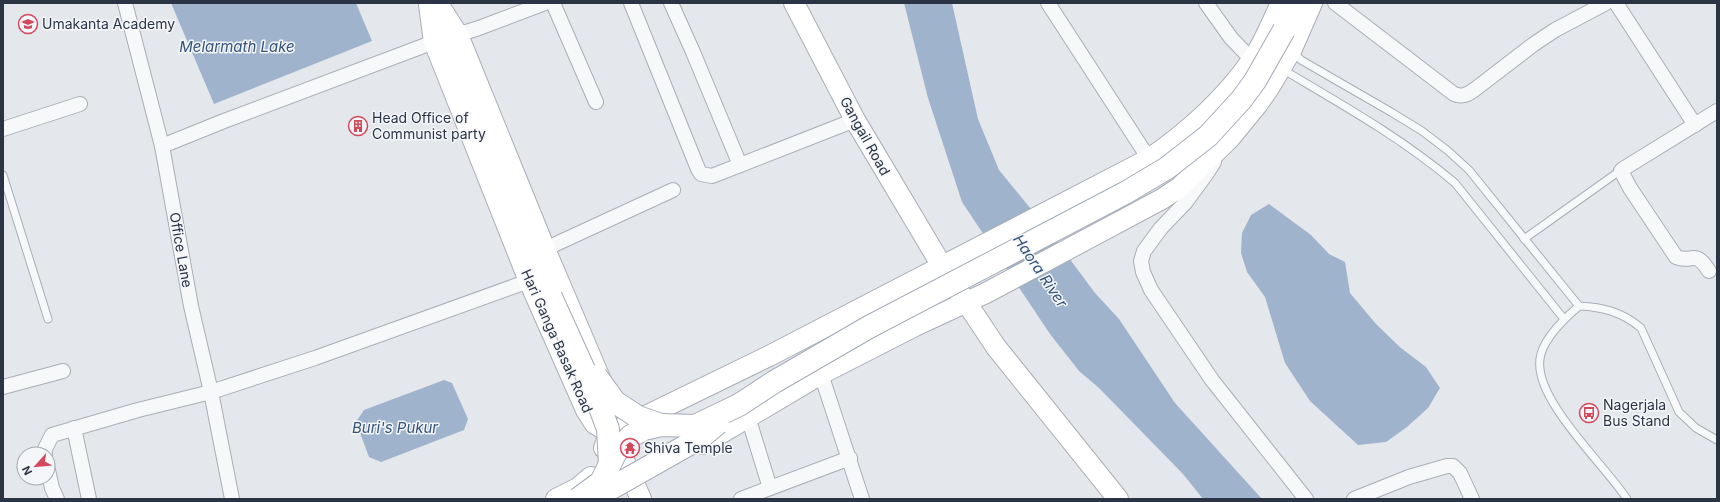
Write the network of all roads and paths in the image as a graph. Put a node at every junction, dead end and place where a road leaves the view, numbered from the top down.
1 (125, 3) edge
2 (429, 3) edge
3 (433, 3) edge
4 (438, 3) edge
5 (545, 3) edge
6 (553, 3) edge
7 (630, 3) edge
8 (671, 3) edge
9 (794, 3) edge
10 (1048, 3) edge
11 (1206, 3) edge
12 (1281, 3) edge
13 (1297, 3) edge
14 (1312, 3) edge
15 (1335, 3) edge
16 (1606, 3) edge
17 (1616, 3) edge
18 (446, 38) junction
19 (1258, 50) junction
20 (1292, 51) junction
21 (1281, 68) junction
22 (596, 102) dead end
23 (80, 104) dead end
24 (1717, 111) edge
25 (855, 120) junction
26 (1695, 125) junction
27 (3, 129) edge
28 (1230, 138) junction
29 (162, 146) junction
30 (1149, 159) junction
31 (740, 165) junction
32 (1621, 170) junction
33 (3, 175) edge
34 (673, 190) dead end
35 (1524, 239) junction
36 (545, 249) junction
37 (942, 266) junction
38 (1709, 271) dead end
39 (529, 281) junction
40 (551, 297) junction
41 (967, 302) junction
42 (1579, 306) junction
43 (48, 319) dead end
44 (1564, 319) junction
45 (63, 371) dead end
46 (822, 374) junction
47 (3, 387) edge
48 (211, 392) junction
49 (744, 411) junction
50 (661, 425) junction
51 (74, 428) junction
52 (612, 434) junction
53 (1717, 440) edge
54 (46, 446) edge
55 (850, 458) junction
56 (610, 464) junction
57 (52, 486) edge
58 (770, 488) junction
59 (638, 492) edge
60 (1372, 496) edge
61 (57, 499) edge
62 (89, 499) edge
63 (232, 499) edge
64 (556, 499) edge
65 (578, 499) edge
66 (592, 499) edge
67 (610, 499) edge
68 (741, 499) edge
69 (862, 499) edge
70 (1118, 499) edge
71 (1306, 499) edge
72 (1354, 499) edge
73 (1472, 499) edge
74 (1627, 499) edge

1 - 29 street, Office Lane
2 - 18 street, Hari Ganga Basak Road
3 - 18 main road
4 - 18 street, Hari Ganga Basak Road
5 - 18 street
6 - 22 street
7 - 31 street
8 - 31 street
9 - 25 street, Gangail Road
10 - 30 street
11 - 19 street
12 - 19 street
13 - 49 main road, bridge
14 - 20 street
15 - 16 street
17 - 26 street
18 - 29 street
18 - 36 street, Hari Ganga Basak Road
18 - 39 street, Hari Ganga Basak Road
18 - 40 main road
19 - 20 lane
19 - 21 lane
19 - 30 street
20 - 21 street
20 - 35 lane
21 - 28 street
21 - 44 lane
23 - 27 street
24 - 26 street
25 - 31 street
25 - 37 street, Gangail Road
26 - 32 street
28 - 41 street
28 - 71 street
29 - 48 street, Office Lane
30 - 37 street
32 - 35 lane
32 - 38 street
33 - 43 lane
34 - 36 street
35 - 42 lane
36 - 52 street, Hari Ganga Basak Road
37 - 41 street, Gangail Road
37 - 52 street
39 - 48 street
39 - 52 street, Hari Ganga Basak Road
40 - 50 main road, bridge
40 - 56 main road, bridge
41 - 46 street
41 - 70 street, Gangail Road
42 - 44 lane
42 - 53 lane
44 - 74 lane
45 - 47 street
46 - 49 street
46 - 55 street
48 - 51 street
48 - 63 street, Office Lane
49 - 50 main road, bridge
49 - 58 street
49 - 59 street
49 - 66 main road, bridge
50 - 56 main road, bridge
51 - 54 street
51 - 62 street
52 - 59 street
52 - 64 street
55 - 58 street
55 - 69 street
56 - 65 main road, bridge
57 - 61 street
58 - 68 street
59 - 67 street
60 - 72 street
60 - 73 street

